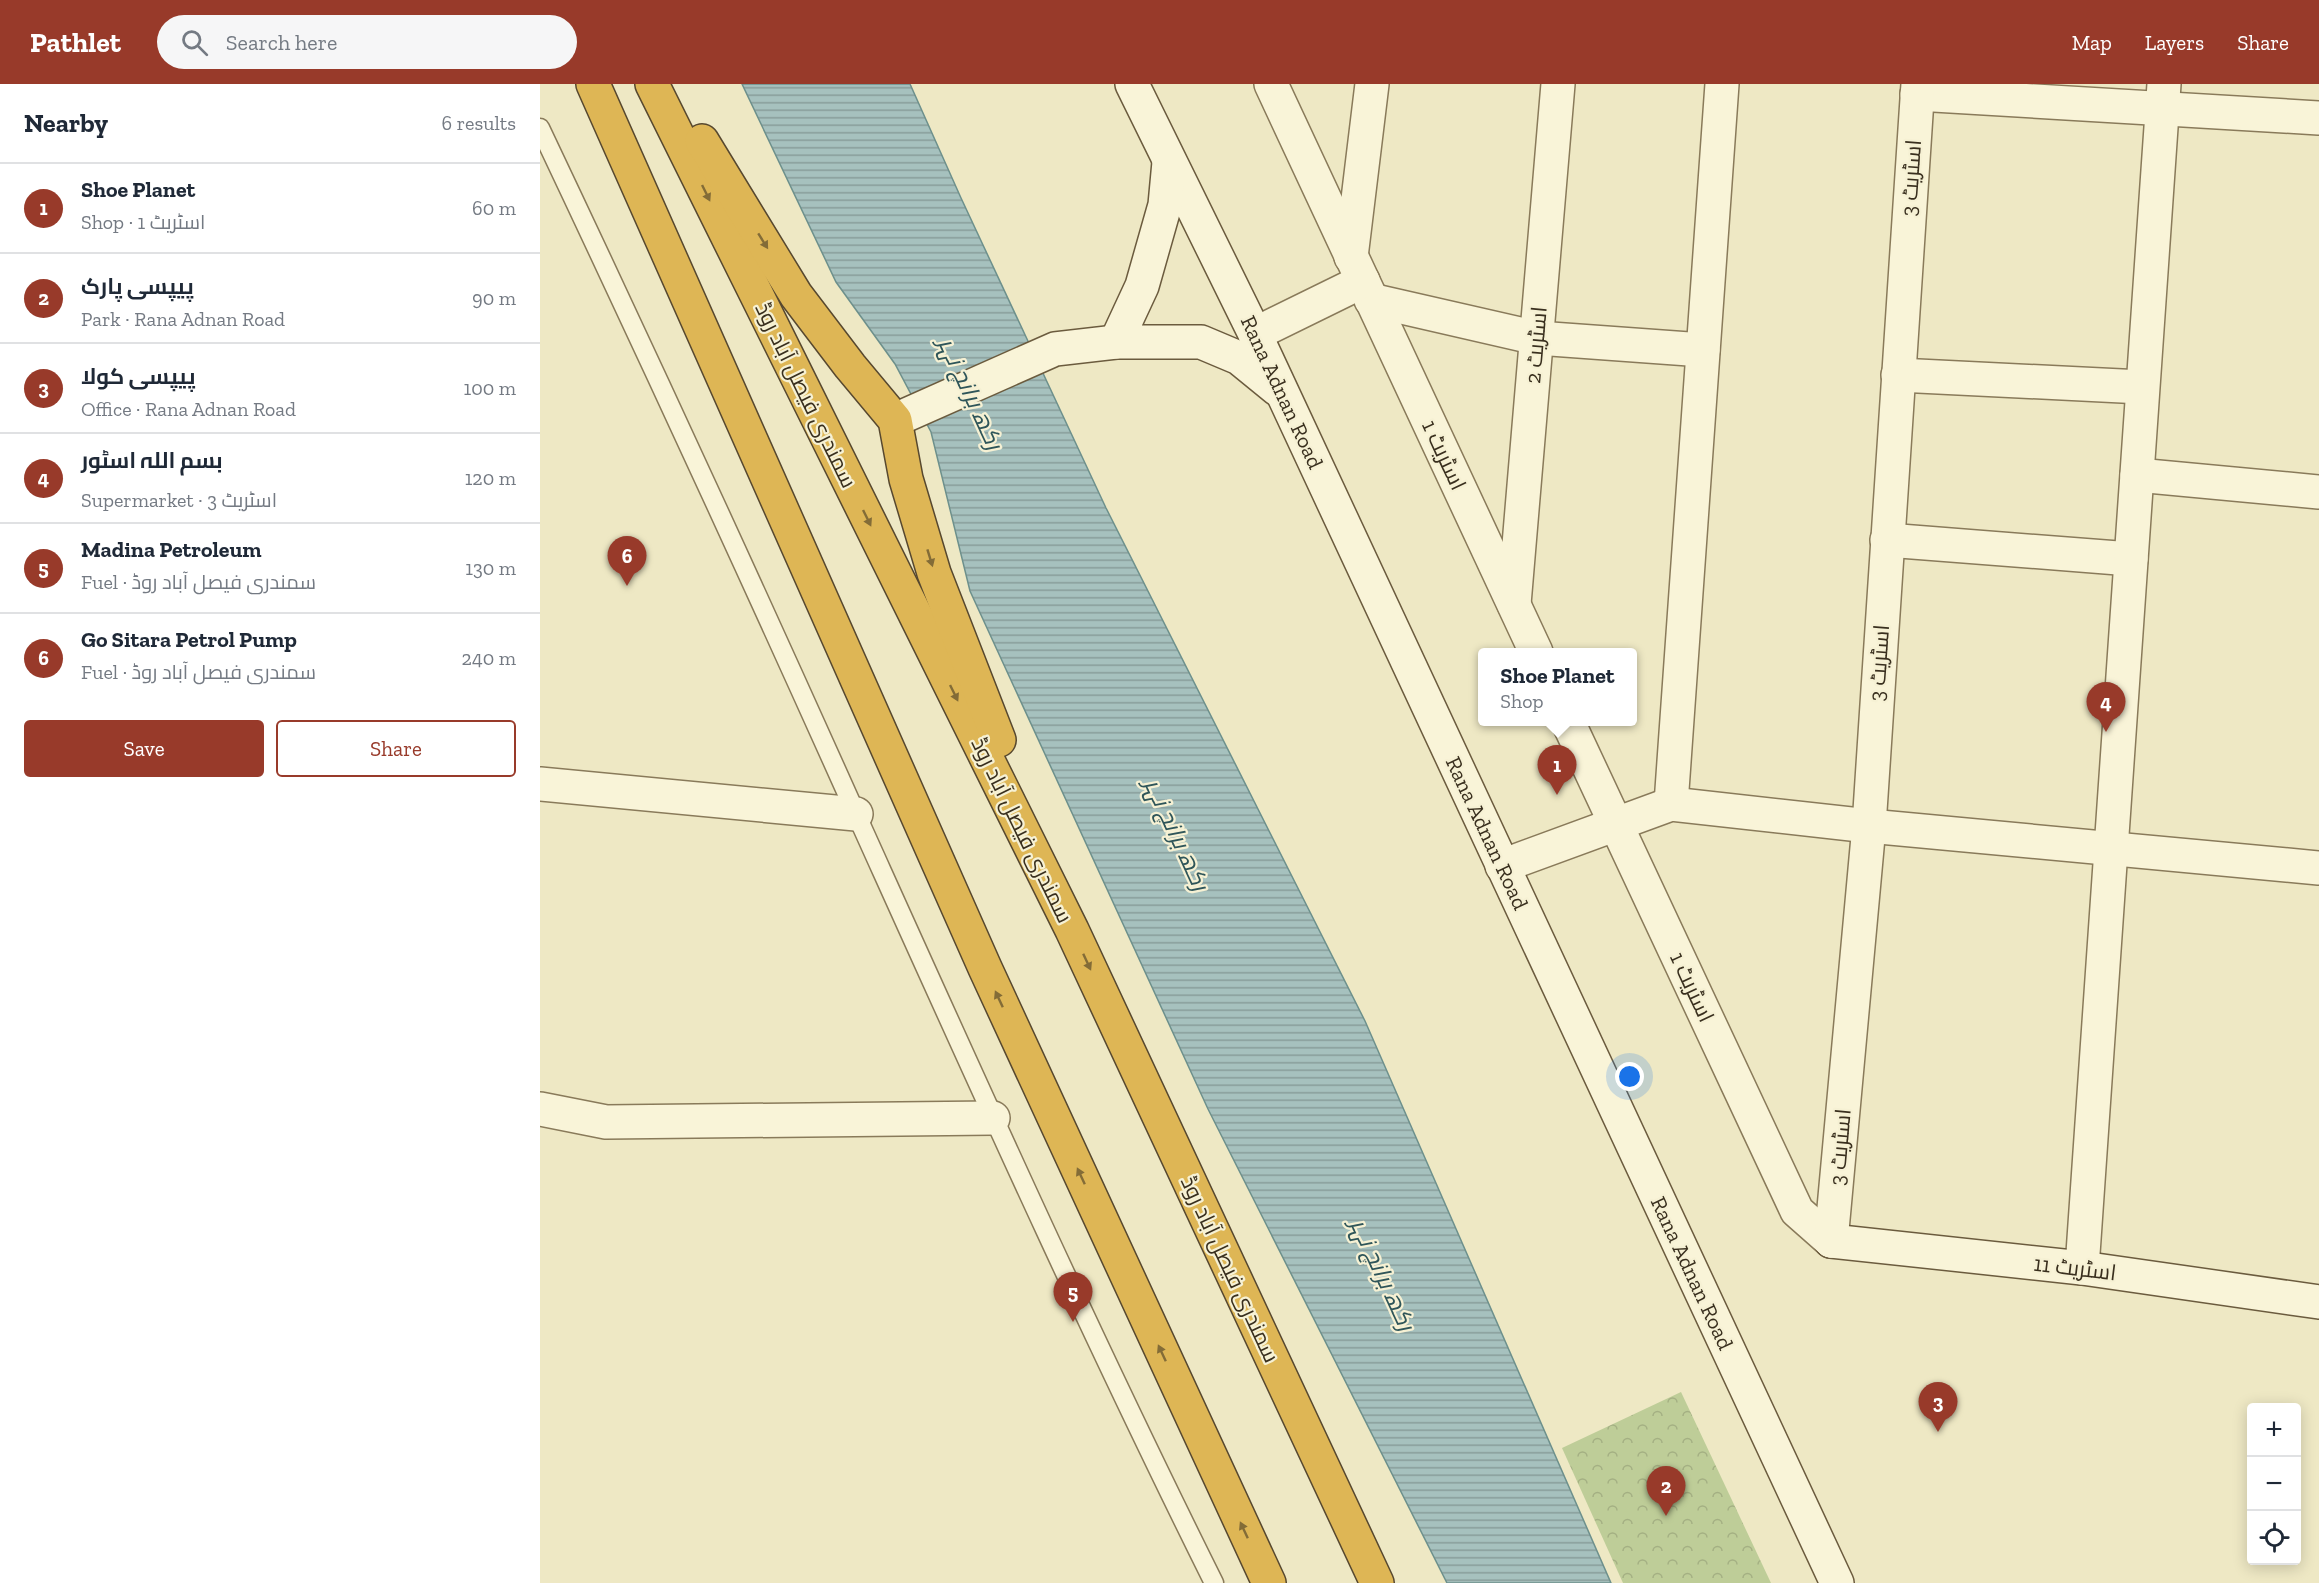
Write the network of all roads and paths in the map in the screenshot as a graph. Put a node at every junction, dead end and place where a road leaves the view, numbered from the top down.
1 (593, 84) edge
2 (652, 84) edge
3 (666, 84) edge
4 (1132, 84) edge
5 (1271, 84) edge
6 (1372, 84) edge
7 (1558, 84) edge
8 (1722, 84) edge
9 (1917, 89) edge
10 (2163, 96) edge
11 (2319, 118) edge
12 (540, 128) edge
13 (1169, 162) junction
14 (1362, 279) junction
15 (1255, 334) junction
16 (1537, 338) junction
17 (1116, 342) junction
18 (1703, 350) junction
19 (1898, 375) junction
20 (2142, 387) junction
21 (1283, 394) junction
22 (895, 420) junction
23 (2137, 475) junction
24 (2319, 492) edge
25 (1887, 540) junction
26 (2131, 559) junction
27 (1514, 606) junction
28 (1534, 648) edge
29 (1570, 726) edge
30 (540, 784) edge
31 (1671, 804) junction
32 (856, 813) junction
33 (1616, 824) junction
34 (1869, 826) junction
35 (2111, 850) junction
36 (1502, 866) junction
37 (2319, 868) edge
38 (1072, 930) junction
39 (540, 1109) edge
40 (993, 1118) junction
41 (1831, 1241) junction
42 (2082, 1268) junction
43 (2319, 1302) edge
44 (1214, 1583) edge
45 (1269, 1583) edge
46 (1377, 1583) edge
47 (1837, 1583) edge

45 -> 1 highway
2 -> 38 highway, سمندری فیصل آباد روڈ
3 -> 22 highway
4 - 13 street, Rana Adnan Road
5 - 14 street, اسٹریٹ 1
6 - 14 street
7 - 16 street, اسٹریٹ 2
8 - 18 street
9 - 10 street
9 - 19 street, اسٹریٹ 3
10 - 11 street
10 - 20 street
12 - 32 lane
13 - 15 street, Rana Adnan Road
13 - 17 street
14 - 15 street
14 - 16 street
14 - 27 street, اسٹریٹ 1
15 - 21 street, Rana Adnan Road
16 - 18 street
16 - 27 street, اسٹریٹ 2
17 - 21 street
17 - 22 street
18 - 31 street
19 - 20 street
19 - 25 street, اسٹریٹ 3
20 - 23 street
21 - 36 street, Rana Adnan Road
22 -> 38 highway
23 - 24 street
23 - 26 street
25 - 26 street
25 - 34 street, اسٹریٹ 3
26 - 35 street
27 - 28 street, اسٹریٹ 1
29 - 33 street, اسٹریٹ 1
30 - 32 street
31 - 33 street
31 - 34 street
32 - 40 lane
33 - 36 street
33 - 41 street, اسٹریٹ 1
34 - 35 street
34 - 41 street, اسٹریٹ 3
35 - 37 street
35 - 42 street
36 - 47 street, Rana Adnan Road
38 -> 46 highway, سمندری فیصل آباد روڈ
39 - 40 street
40 - 44 lane
41 - 42 street, اسٹریٹ 11
42 - 43 street, اسٹریٹ 11

